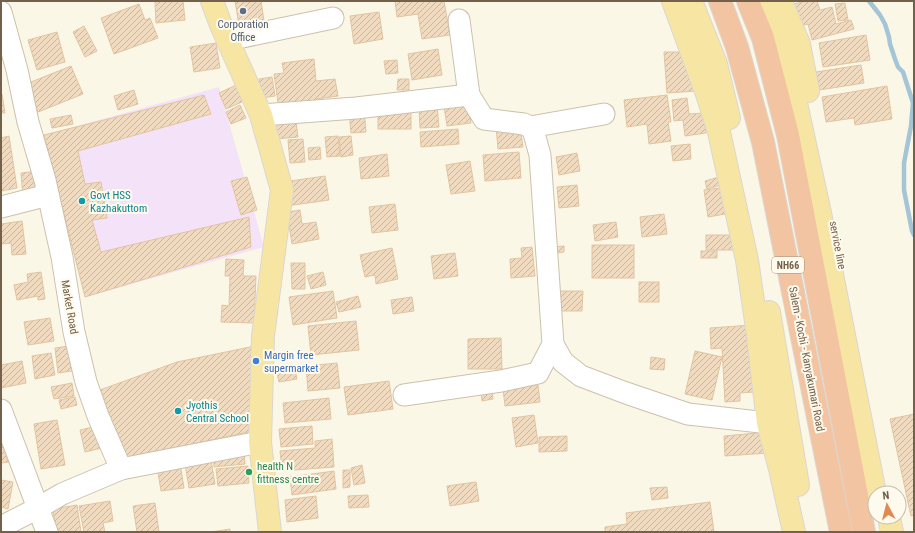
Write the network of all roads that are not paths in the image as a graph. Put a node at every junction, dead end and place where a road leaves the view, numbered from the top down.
1 (212, 1) edge
2 (673, 1) edge
3 (691, 1) edge
4 (720, 1) edge
5 (748, 1) edge
6 (767, 1) edge
7 (781, 1) edge
8 (1, 12) edge
9 (333, 18) dead end
10 (459, 20) dead end
11 (228, 40) junction
12 (8, 65) edge
13 (469, 96) junction
14 (604, 114) dead end
15 (261, 115) junction
16 (530, 127) junction
17 (48, 195) junction
18 (1, 207) edge
19 (553, 344) junction
20 (404, 395) dead end
21 (1, 410) edge
22 (768, 423) junction
23 (260, 442) junction
24 (121, 469) junction
25 (873, 485) edge
26 (883, 485) edge
27 (38, 508) junction
28 (1, 527) edge
29 (47, 532) edge
30 (270, 532) edge
31 (794, 532) edge
32 (806, 532) edge
33 (841, 532) edge
34 (864, 532) edge

1 - 11 main road
2 - 22 main road
3 - 32 main road
4 - 33 highway, Salem - Kochi - Kanyakumari Road / NH66
5 - 34 highway, NH66
6 - 25 main road
7 - 26 main road, service line
8 - 12 street, Market Road
9 - 11 street
10 - 13 street
11 - 15 main road
12 - 17 street, Market Road
13 - 15 street
13 - 16 street
14 - 16 street
15 - 23 main road
16 - 19 street
17 - 18 street
17 - 24 street, Market Road
19 - 20 street
19 - 22 street
21 - 27 street
22 - 31 main road
23 - 24 street
23 - 30 main road
24 - 27 street
27 - 28 street
27 - 29 street

